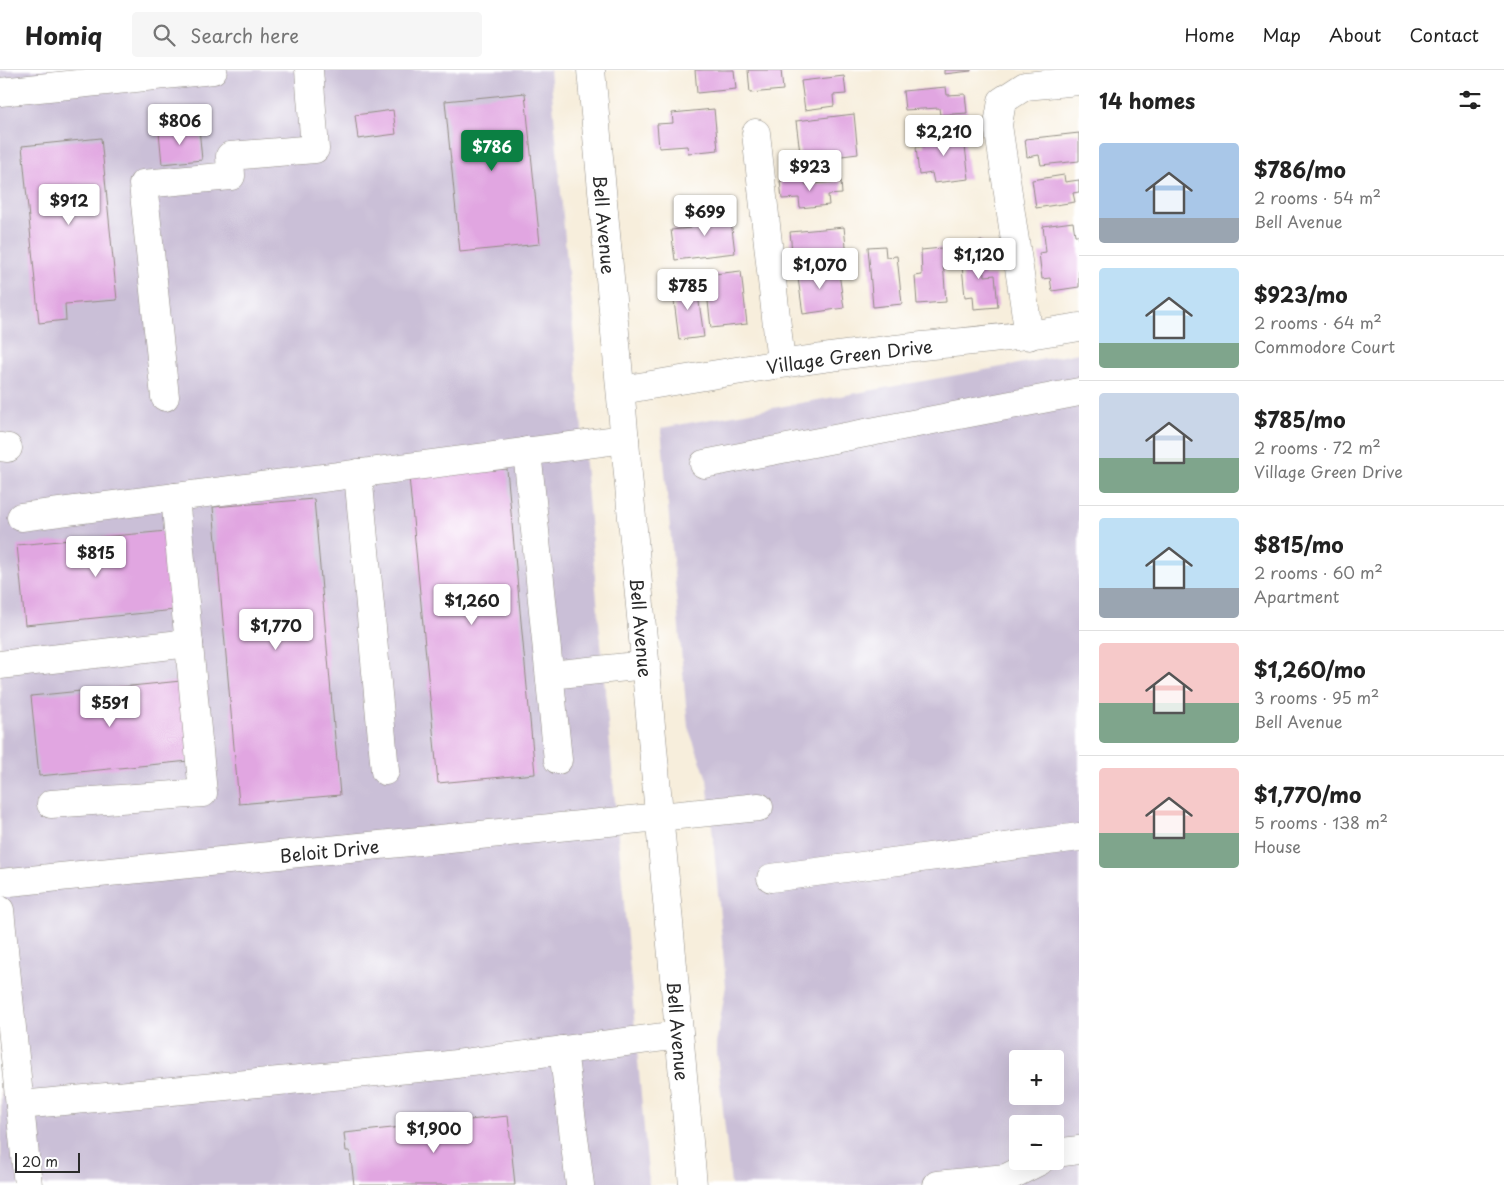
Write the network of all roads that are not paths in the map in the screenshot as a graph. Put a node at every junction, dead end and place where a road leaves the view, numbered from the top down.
1 (213, 70) edge
2 (308, 70) edge
3 (591, 70) edge
4 (1079, 81) edge
5 (0, 92) edge
6 (756, 133) dead end
7 (1079, 327) edge
8 (1029, 336) junction
9 (781, 363) junction
10 (621, 390) junction
11 (1079, 392) edge
12 (165, 397) dead end
13 (625, 439) junction
14 (527, 451) junction
15 (704, 464) dead end
16 (358, 474) junction
17 (175, 497) junction
18 (21, 517) dead end
19 (189, 643) junction
20 (0, 665) edge
21 (646, 665) junction
22 (550, 675) junction
23 (558, 760) dead end
24 (385, 771) dead end
25 (51, 804) dead end
26 (759, 807) dead end
27 (659, 816) junction
28 (1079, 837) edge
29 (771, 878) dead end
30 (0, 883) edge
31 (0, 910) edge
32 (679, 1035) junction
33 (563, 1050) junction
34 (20, 1105) junction
35 (1079, 1150) edge
36 (1064, 1152) edge
37 (1022, 1170) edge
38 (28, 1185) edge
39 (580, 1185) edge
40 (693, 1185) edge
41 (938, 1185) edge

1 - 5 street
2 - 12 street
3 - 10 street, Bell Avenue
4 - 8 street
6 - 9 street
7 - 8 street, Village Green Drive
8 - 9 street, Village Green Drive
9 - 10 street, Village Green Drive
10 - 13 street, Bell Avenue
11 - 15 street
13 - 14 street
13 - 21 street, Bell Avenue
14 - 16 street
14 - 22 street
16 - 17 street
16 - 24 street
17 - 18 street
17 - 19 street
19 - 20 street
19 - 25 street
21 - 22 street
21 - 27 street, Bell Avenue
22 - 23 street
26 - 27 street, Beloit Drive
27 - 30 street, Beloit Drive
27 - 32 street, Bell Avenue
28 - 29 street
31 - 34 street
32 - 33 street
32 - 40 street, Bell Avenue
33 - 34 street
33 - 39 street
34 - 38 street
35 - 36 street
37 - 41 street

